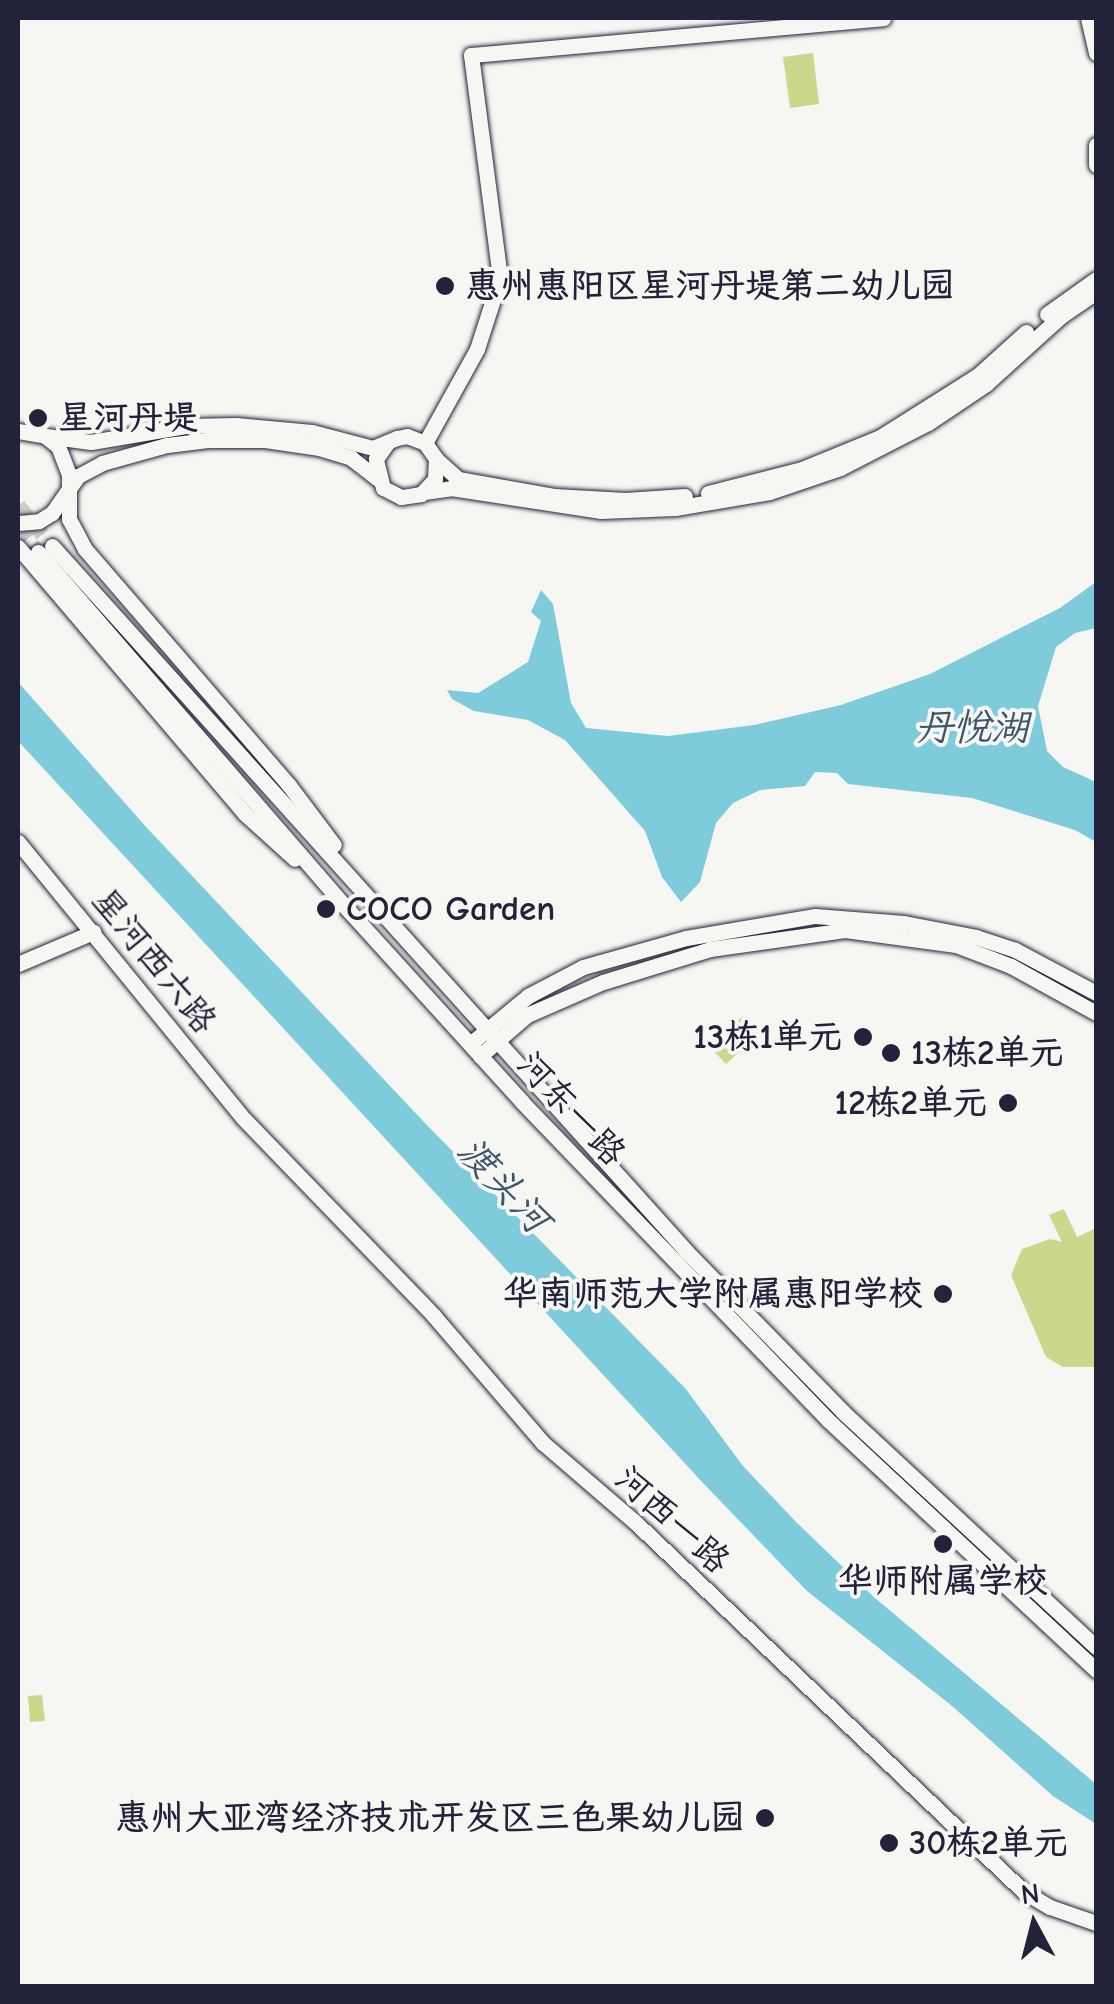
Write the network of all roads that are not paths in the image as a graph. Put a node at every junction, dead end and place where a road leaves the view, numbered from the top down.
1 (882, 18) edge
2 (1088, 18) edge
3 (1096, 52) edge
4 (1096, 145) edge
5 (1096, 165) edge
6 (1096, 279) edge
7 (1096, 292) edge
8 (18, 431) edge
9 (45, 436) junction
10 (388, 442) junction
11 (426, 443) junction
12 (436, 459) junction
13 (378, 479) junction
14 (68, 489) junction
15 (424, 492) junction
16 (18, 523) edge
17 (18, 547) tunnel mouth
18 (18, 842) edge
19 (368, 893) junction
20 (335, 895) junction
21 (93, 932) junction
22 (18, 964) edge
23 (1096, 993) edge
24 (1096, 1012) edge
25 (494, 1033) junction
26 (475, 1050) junction
27 (244, 1118) joint
28 (1096, 1647) edge
29 (1096, 1670) edge
30 (1096, 1923) edge

1 - 11 street
2 - 3 street
4 - 5 street
6 - 12 street
7 - 15 street
8 - 9 street
9 - 10 street
9 - 14 street
10 - 11 street
10 - 13 street
11 - 12 street
12 - 15 street
13 - 14 street
13 - 15 street
14 - 16 street
14 - 19 street
17 - 20 street
18 - 21 street, 星河西六路
19 - 20 street, 河东一路
19 - 25 street, 河东一路
20 - 26 street, 河东一路
21 - 22 street
21 - 27 street, 星河西六路
23 - 25 street
24 - 25 street
25 - 26 street
25 - 28 street, 河东一路
26 - 29 street, 河东一路
27 - 30 street, 河西一路

